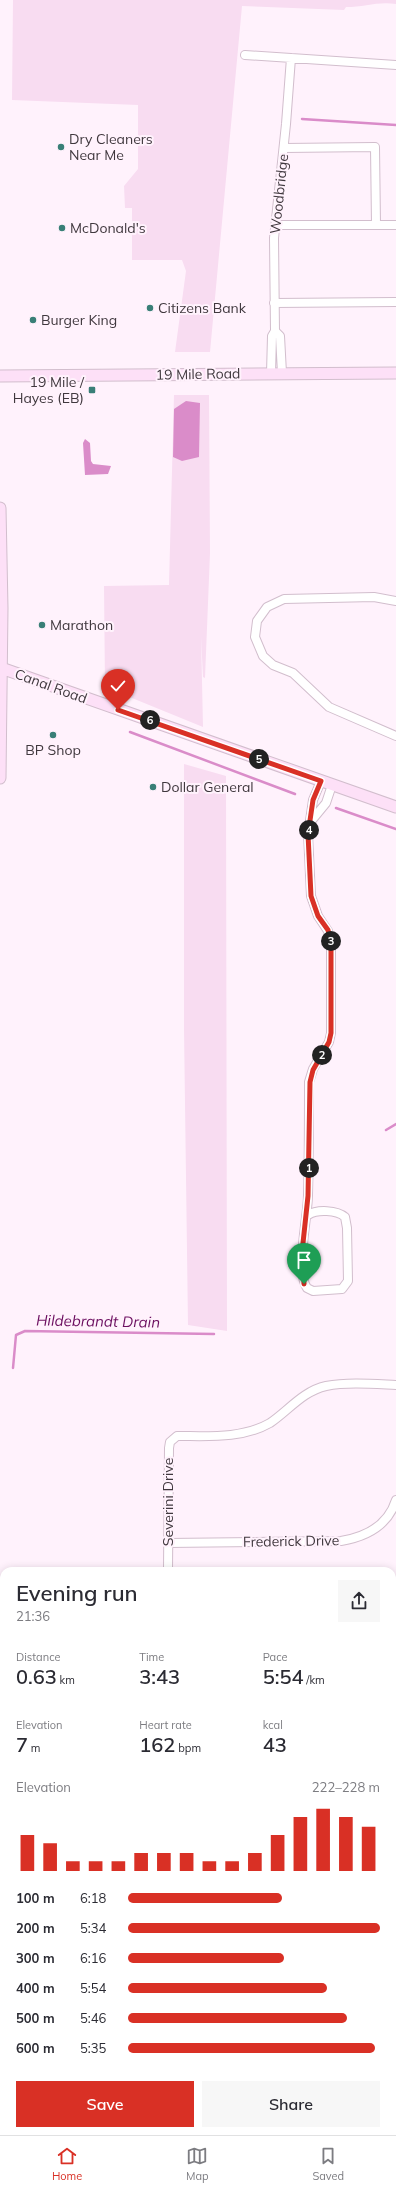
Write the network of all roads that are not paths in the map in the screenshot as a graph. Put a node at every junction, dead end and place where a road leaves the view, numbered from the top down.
1 (245, 55) dead end
2 (291, 58) junction
3 (396, 65) edge
4 (284, 148) junction
5 (396, 224) edge
6 (274, 225) junction
7 (376, 225) junction
8 (396, 302) edge
9 (274, 303) junction
10 (276, 373) junction
11 (396, 373) edge
12 (0, 376) edge
13 (0, 508) edge
14 (1, 601) edge
15 (396, 601) edge
16 (1, 668) junction
17 (396, 736) edge
18 (0, 749) edge
19 (0, 778) edge
20 (321, 781) junction
21 (332, 785) junction
22 (396, 808) edge
23 (312, 820) junction
24 (308, 1215) junction
25 (396, 1385) edge
26 (396, 1500) edge
27 (168, 1542) junction
28 (168, 1567) edge

1 - 2 street
2 - 3 street
2 - 4 street, Woodbridge
4 - 6 street, Woodbridge
4 - 7 street
5 - 7 street
6 - 7 street
6 - 9 street, Woodbridge
8 - 9 street
9 - 10 street, Woodbridge
10 - 11 street, 19 Mile Road
10 - 12 street, 19 Mile Road
13 - 14 street
14 - 16 street
15 - 17 street
16 - 18 street
16 - 20 street, Canal Road
18 - 19 street
20 - 21 street, Canal Road
20 - 23 street
21 - 22 street, Canal Road
21 - 23 street
23 - 24 street
24 - 24 street
25 - 27 street, Severini Drive
26 - 27 street, Frederick Drive
27 - 28 street, Severini Drive

